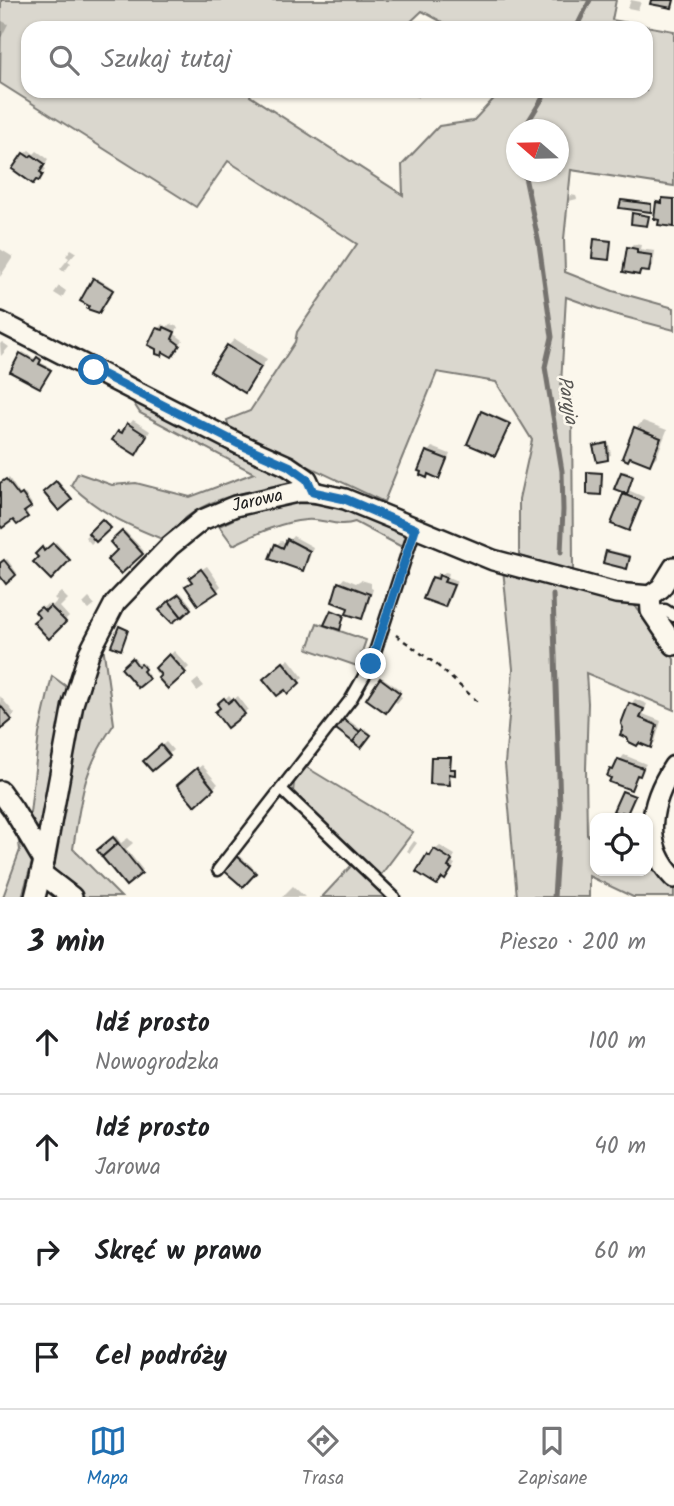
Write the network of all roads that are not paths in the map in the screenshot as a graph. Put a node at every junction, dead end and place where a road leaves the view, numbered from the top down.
1 (0, 322) edge
2 (313, 492) junction
3 (415, 529) junction
4 (674, 568) edge
5 (650, 603) junction
6 (674, 616) edge
7 (674, 645) edge
8 (674, 766) edge
9 (281, 789) junction
10 (0, 791) edge
11 (42, 867) junction
12 (218, 870) dead end
13 (674, 878) edge
14 (35, 897) edge
15 (72, 897) edge
16 (394, 897) edge

1 - 2 street
2 - 3 street, Jarowa
2 - 11 street, Jarowa
3 - 5 street, Jarowa
3 - 9 lane
4 - 5 street
5 - 6 lane
5 - 7 street
8 - 13 street
9 - 12 lane
9 - 16 lane
10 - 11 street
11 - 14 street, Jarowa
11 - 15 street

